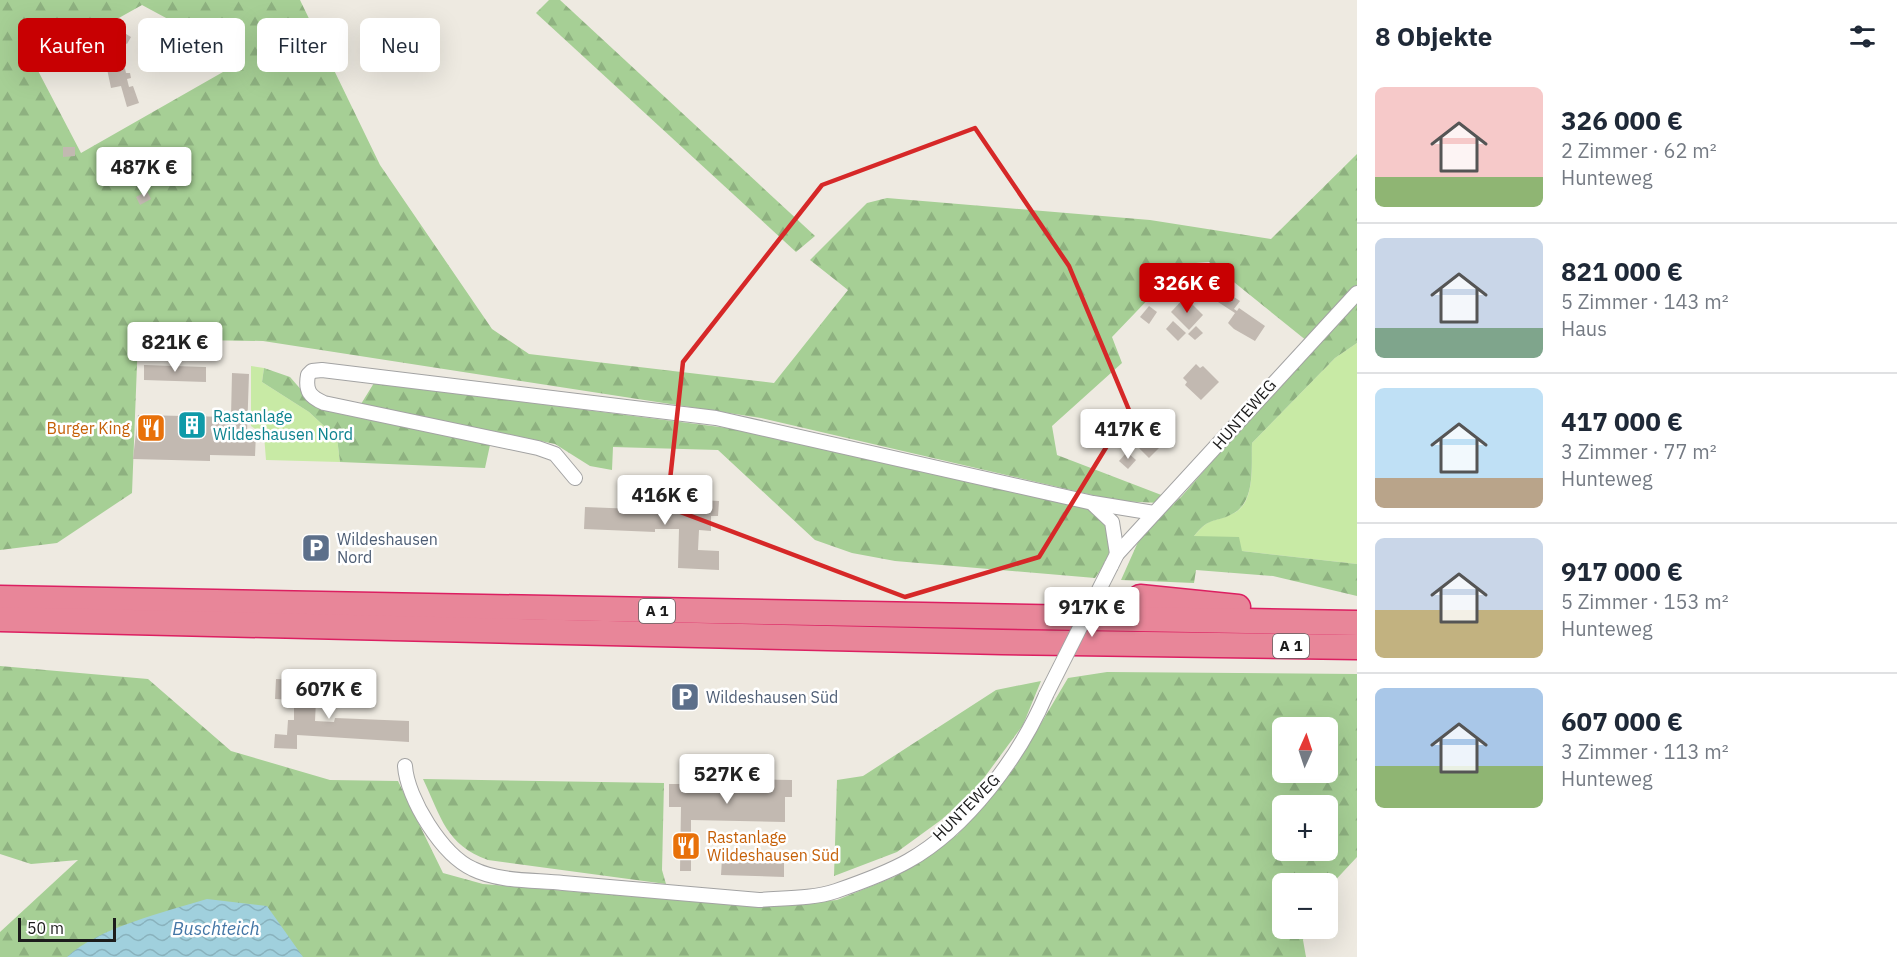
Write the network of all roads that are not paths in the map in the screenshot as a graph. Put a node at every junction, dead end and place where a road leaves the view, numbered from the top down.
1 (1357, 292) edge
2 (575, 478) dead end
3 (1093, 503) junction
4 (1154, 513) junction
5 (1114, 560) junction
6 (1140, 597) dead end
7 (0, 598) edge
8 (0, 619) edge
9 (1313, 623) junction
10 (1357, 623) edge
11 (1357, 647) edge
12 (405, 766) dead end

1 - 4 street, HUNTEWEG
2 - 3 street
3 - 4 street
3 - 5 street
4 - 5 street, HUNTEWEG
5 - 12 street, HUNTEWEG, bridge
6 - 9 highway
7 - 9 highway, A 1
8 - 11 highway, A 1
9 - 10 highway, A 1

